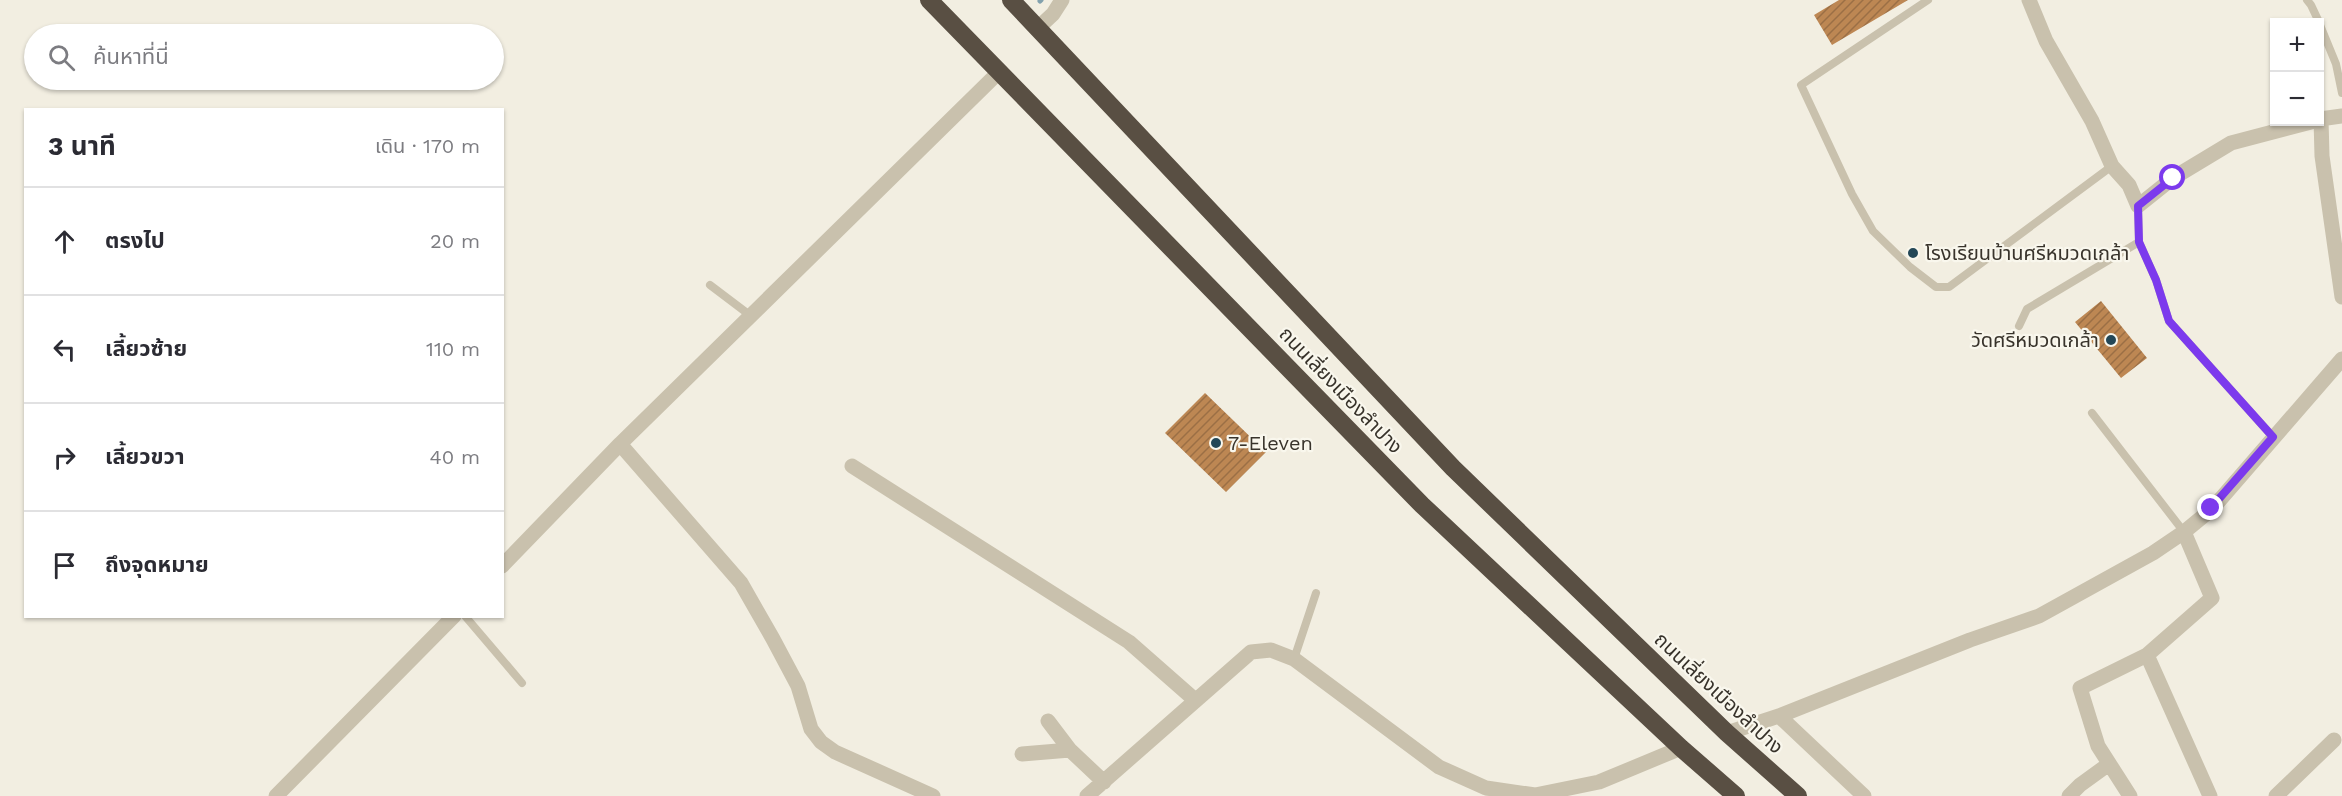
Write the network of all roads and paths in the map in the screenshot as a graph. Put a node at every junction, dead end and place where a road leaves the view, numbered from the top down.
1 (929, 0) edge
2 (1062, 0) edge
3 (1928, 0) edge
4 (2030, 0) edge
5 (2307, 0) edge
6 (1016, 2) edge
7 (2316, 18) edge
8 (1038, 28) junction
9 (2324, 36) edge
10 (999, 72) junction
11 (2342, 93) edge
12 (2342, 116) edge
13 (2324, 119) edge
14 (2295, 126) edge
15 (2318, 126) edge
16 (2112, 166) junction
17 (2138, 206) junction
18 (2139, 242) junction
19 (710, 285) dead end
20 (2342, 297) edge
21 (745, 311) junction
22 (2019, 326) dead end
23 (2342, 358) edge
24 (2092, 413) dead end
25 (2273, 437) junction
26 (620, 444) junction
27 (852, 466) dead end
28 (2184, 532) junction
29 (504, 564) edge
30 (1316, 594) dead end
31 (452, 618) edge
32 (467, 618) edge
33 (2146, 655) junction
34 (1294, 659) junction
35 (522, 683) dead end
36 (1195, 700) junction
37 (1779, 716) junction
38 (1048, 721) dead end
39 (1727, 733) junction
40 (2334, 740) dead end
41 (1681, 748) junction
42 (1070, 750) junction
43 (1022, 754) dead end
44 (2109, 764) junction
45 (1104, 782) junction
46 (276, 796) edge
47 (933, 796) edge
48 (1087, 796) edge
49 (1736, 796) edge
50 (1797, 796) edge
51 (1864, 796) edge
52 (2069, 796) edge
53 (2130, 796) edge
54 (2210, 796) edge
55 (2276, 796) edge

1 - 10 highway, ถนนเลี่ยงเมืองลำปาง
2 - 8 street
3 - 16 lane
4 - 16 street
5 - 7 lane
6 - 8 highway, ถนนเลี่ยงเมืองลำปาง
8 - 39 highway, ถนนเลี่ยงเมืองลำปาง
9 - 11 lane
10 - 21 street
10 - 41 highway, ถนนเลี่ยงเมืองลำปาง
12 - 13 street
14 - 17 street
15 - 20 street
16 - 17 street
17 - 18 lane
18 - 22 lane
18 - 25 lane
19 - 21 lane
21 - 26 street
23 - 25 street
24 - 28 lane
25 - 28 street
26 - 29 street
26 - 47 street
27 - 36 street
28 - 33 street
28 - 37 street
30 - 34 lane
31 - 46 street
32 - 35 lane
33 - 44 street
33 - 54 street
34 - 36 street
34 - 41 street
36 - 45 street
37 - 39 street
37 - 51 street
38 - 42 street
39 - 50 highway, ถนนเลี่ยงเมืองลำปาง
40 - 55 street
41 - 49 highway, ถนนเลี่ยงเมืองลำปาง
42 - 43 street
42 - 45 street
44 - 52 street
44 - 53 street
45 - 48 street

